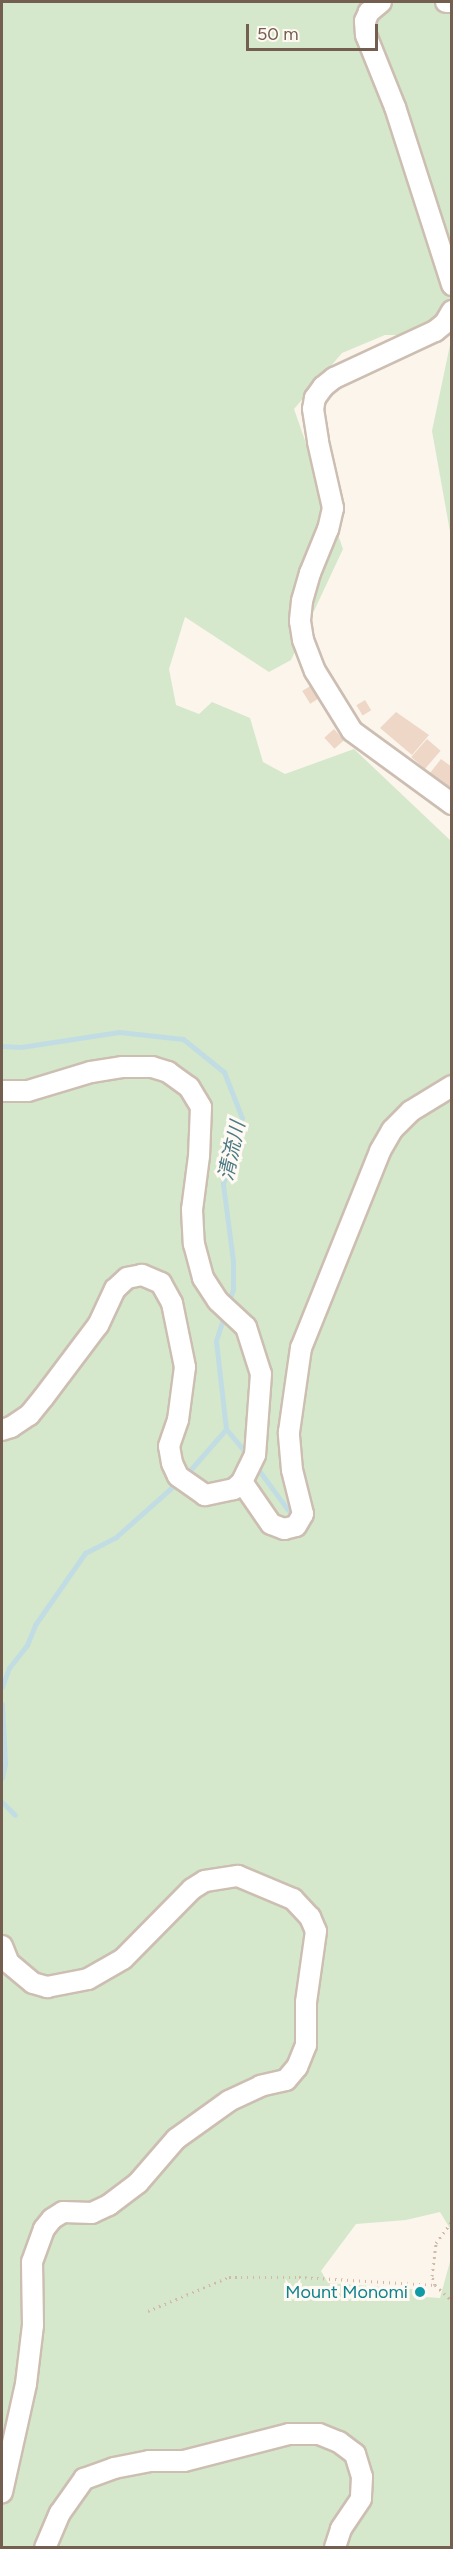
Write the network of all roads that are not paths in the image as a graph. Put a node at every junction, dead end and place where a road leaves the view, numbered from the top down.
1 (381, 2) edge
2 (446, 2) edge
3 (452, 2) edge
4 (452, 285) edge
5 (452, 310) edge
6 (452, 804) edge
7 (452, 1086) edge
8 (2, 1091) edge
9 (2, 1430) edge
10 (242, 1482) junction
11 (2, 1946) edge
12 (2, 2492) edge
13 (45, 2547) edge
14 (335, 2547) edge

1 - 4 street
2 - 3 street
5 - 6 street
7 - 10 street
8 - 10 street
9 - 10 street
11 - 12 street
13 - 14 street

